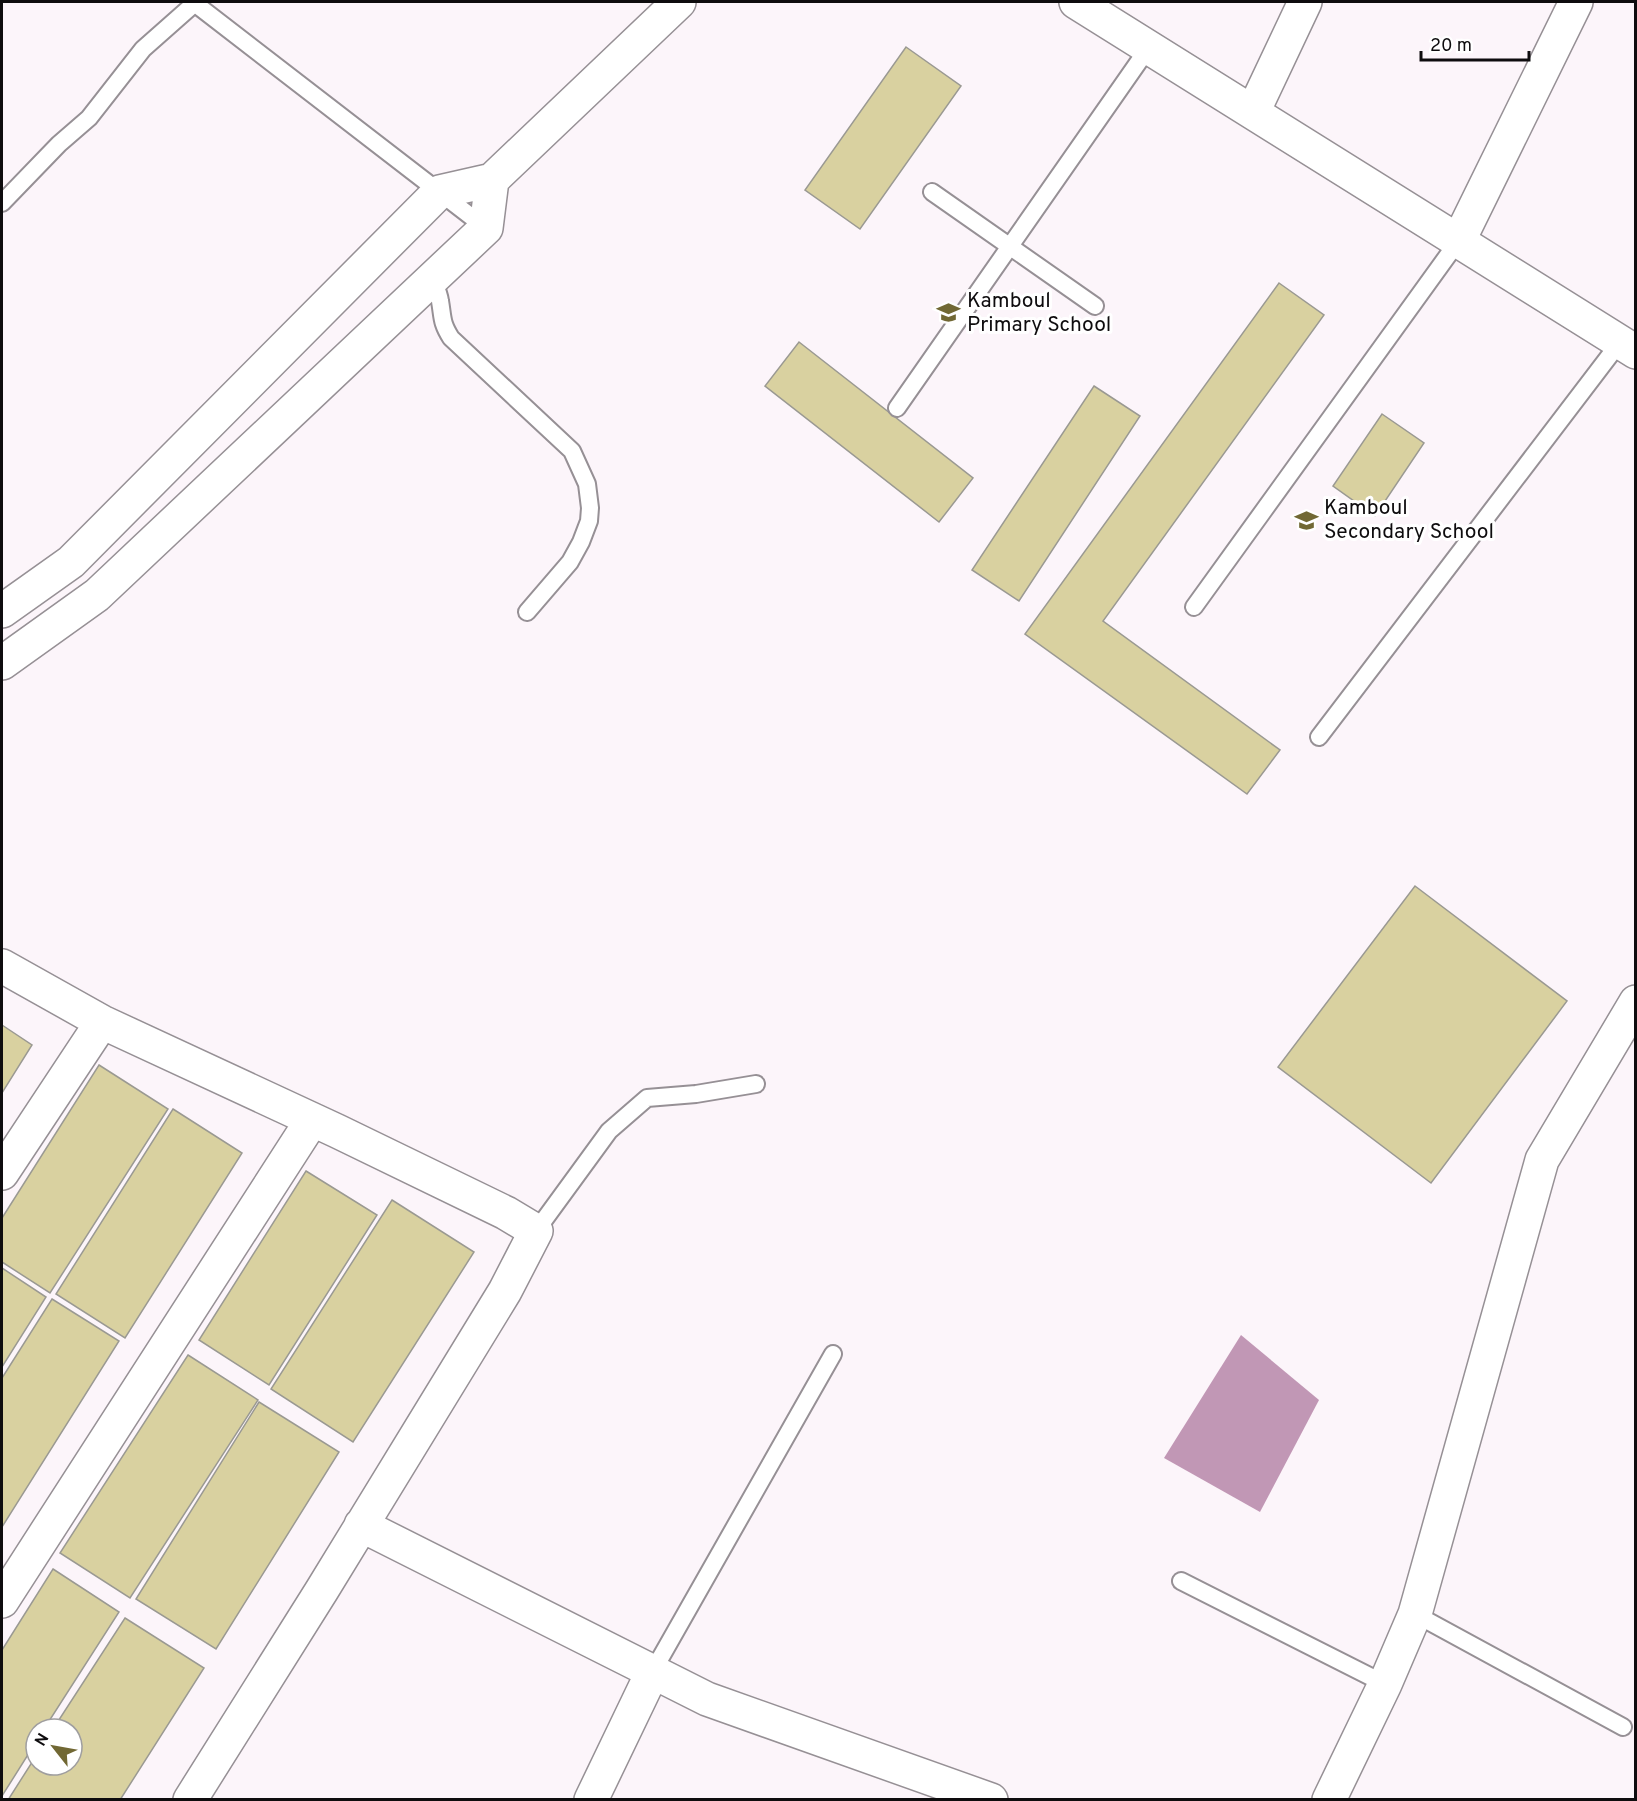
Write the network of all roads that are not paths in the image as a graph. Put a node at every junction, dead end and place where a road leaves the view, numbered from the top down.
1 (194, 2) edge
2 (678, 2) edge
3 (1077, 2) edge
4 (1305, 2) edge
5 (1576, 2) edge
6 (1149, 47) junction
7 (1253, 112) junction
8 (492, 180) junction
9 (440, 192) junction
10 (932, 192) dead end
11 (2, 203) edge
12 (486, 228) junction
13 (1459, 240) junction
14 (1010, 246) junction
15 (432, 278) junction
16 (1095, 306) dead end
17 (1628, 347) edge
18 (897, 408) dead end
19 (1194, 607) dead end
20 (2, 611) edge
21 (526, 612) dead end
22 (2, 663) edge
23 (1319, 737) dead end
24 (2, 966) edge
25 (1635, 1002) edge
26 (102, 1022) junction
27 (756, 1084) dead end
28 (312, 1120) junction
29 (2, 1173) edge
30 (536, 1231) junction
31 (833, 1354) dead end
32 (361, 1525) junction
33 (1181, 1581) dead end
34 (2, 1601) edge
35 (1415, 1614) junction
36 (653, 1671) junction
37 (1385, 1684) junction
38 (1623, 1727) dead end
39 (190, 1800) edge
40 (591, 1800) edge
41 (991, 1800) edge
42 (1329, 1800) edge

1 - 9 lane
1 - 11 lane
2 - 8 street
3 - 6 street
4 - 7 street
5 - 13 street
6 - 7 street
6 - 14 lane
7 - 13 street
8 - 9 street
8 - 12 street
9 - 12 lane
9 - 20 street
10 - 14 lane
12 - 15 street
13 - 17 street
13 - 19 lane
14 - 16 lane
14 - 18 lane
15 - 21 lane
15 - 22 street
17 - 23 lane
24 - 26 street
25 - 35 street
26 - 28 street
26 - 29 street
27 - 30 lane
28 - 30 street
28 - 34 street
30 - 32 street
31 - 36 lane
32 - 36 street
32 - 39 street
33 - 37 lane
35 - 37 street
35 - 38 lane
36 - 40 street
36 - 41 street
37 - 42 street

